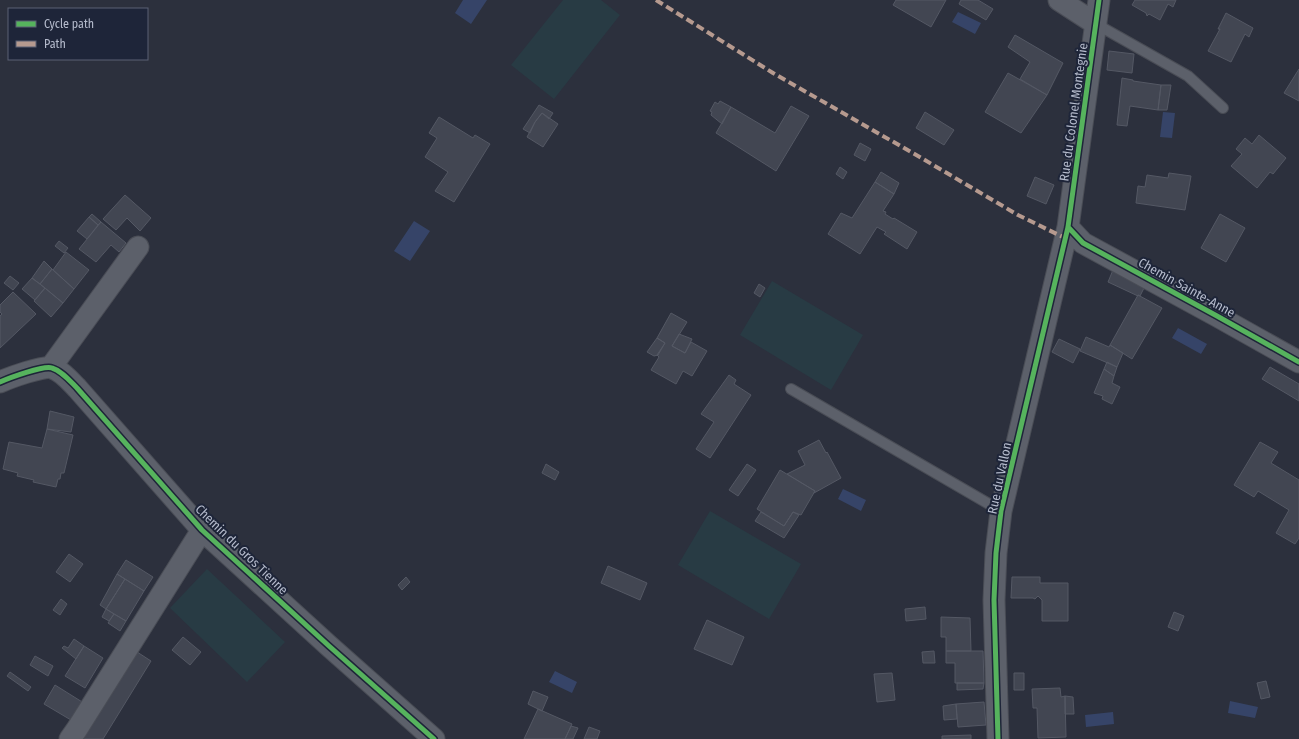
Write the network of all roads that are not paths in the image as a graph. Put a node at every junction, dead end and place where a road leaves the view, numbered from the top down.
1 (1059, 0) edge
2 (1099, 0) edge
3 (1096, 24) junction
4 (1223, 108) dead end
5 (1068, 226) junction
6 (138, 247) dead end
7 (1299, 362) edge
8 (51, 367) junction
9 (0, 382) edge
10 (791, 389) dead end
11 (1001, 511) junction
12 (202, 530) junction
13 (70, 739) edge
14 (434, 739) edge
15 (998, 739) edge

1 - 3 street
2 - 3 street, Rue du Colonel Montegnie
3 - 4 lane
3 - 5 street, Rue du Colonel Montegnie
5 - 7 street, Chemin Sainte-Anne
5 - 11 street, Rue du Vallon
6 - 8 street
8 - 9 street
8 - 12 street, Chemin du Gros Tienne
10 - 11 lane
11 - 15 street, Rue du Vallon
12 - 13 street, Chemin du Gros Tienne
12 - 14 street, Chemin du Gros Tienne

